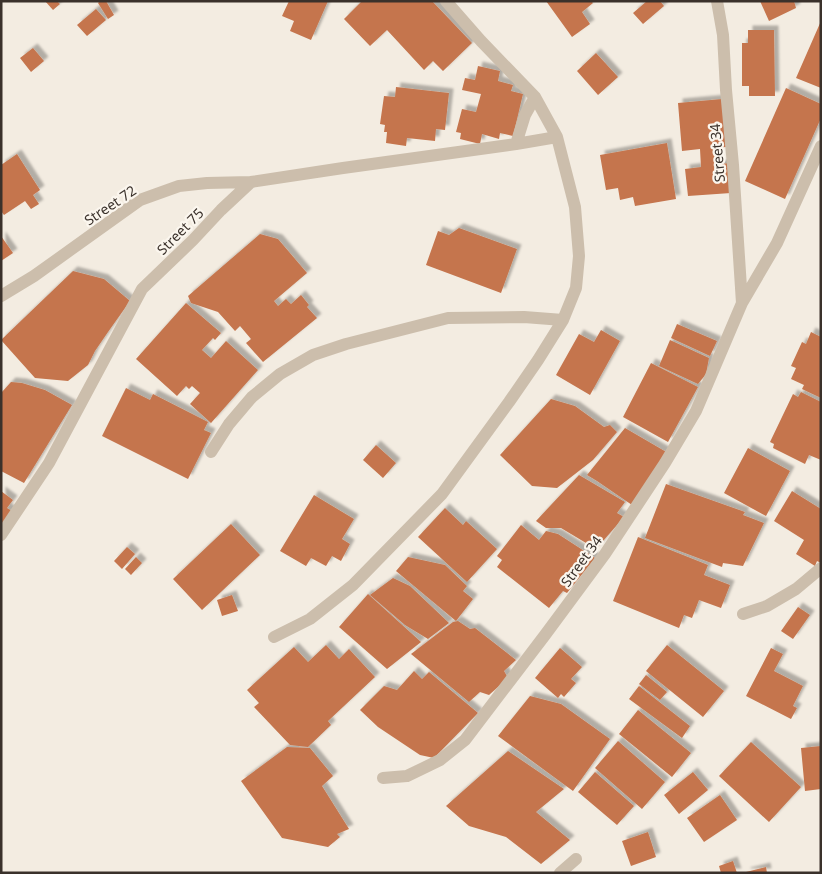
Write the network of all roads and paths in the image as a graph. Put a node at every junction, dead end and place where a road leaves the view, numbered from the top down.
1 (446, 1) edge
2 (717, 1) edge
3 (534, 97) junction
4 (557, 137) junction
5 (516, 144) junction
6 (821, 146) edge
7 (251, 182) junction
8 (1, 296) edge
9 (742, 303) junction
10 (563, 320) junction
11 (212, 452) dead end
12 (1, 536) edge
13 (821, 568) edge
14 (743, 614) dead end
15 (274, 637) dead end
16 (383, 778) dead end
17 (576, 859) dead end
18 (560, 873) edge

1 - 3 street
2 - 9 street, Street 34
3 - 4 street
3 - 5 street
4 - 5 street
4 - 10 street
5 - 7 street
6 - 9 street, Street 34
7 - 8 street, Street 72
7 - 12 street, Street 75
9 - 16 street, Street 34
10 - 11 street
10 - 15 street
13 - 14 street
17 - 18 street

